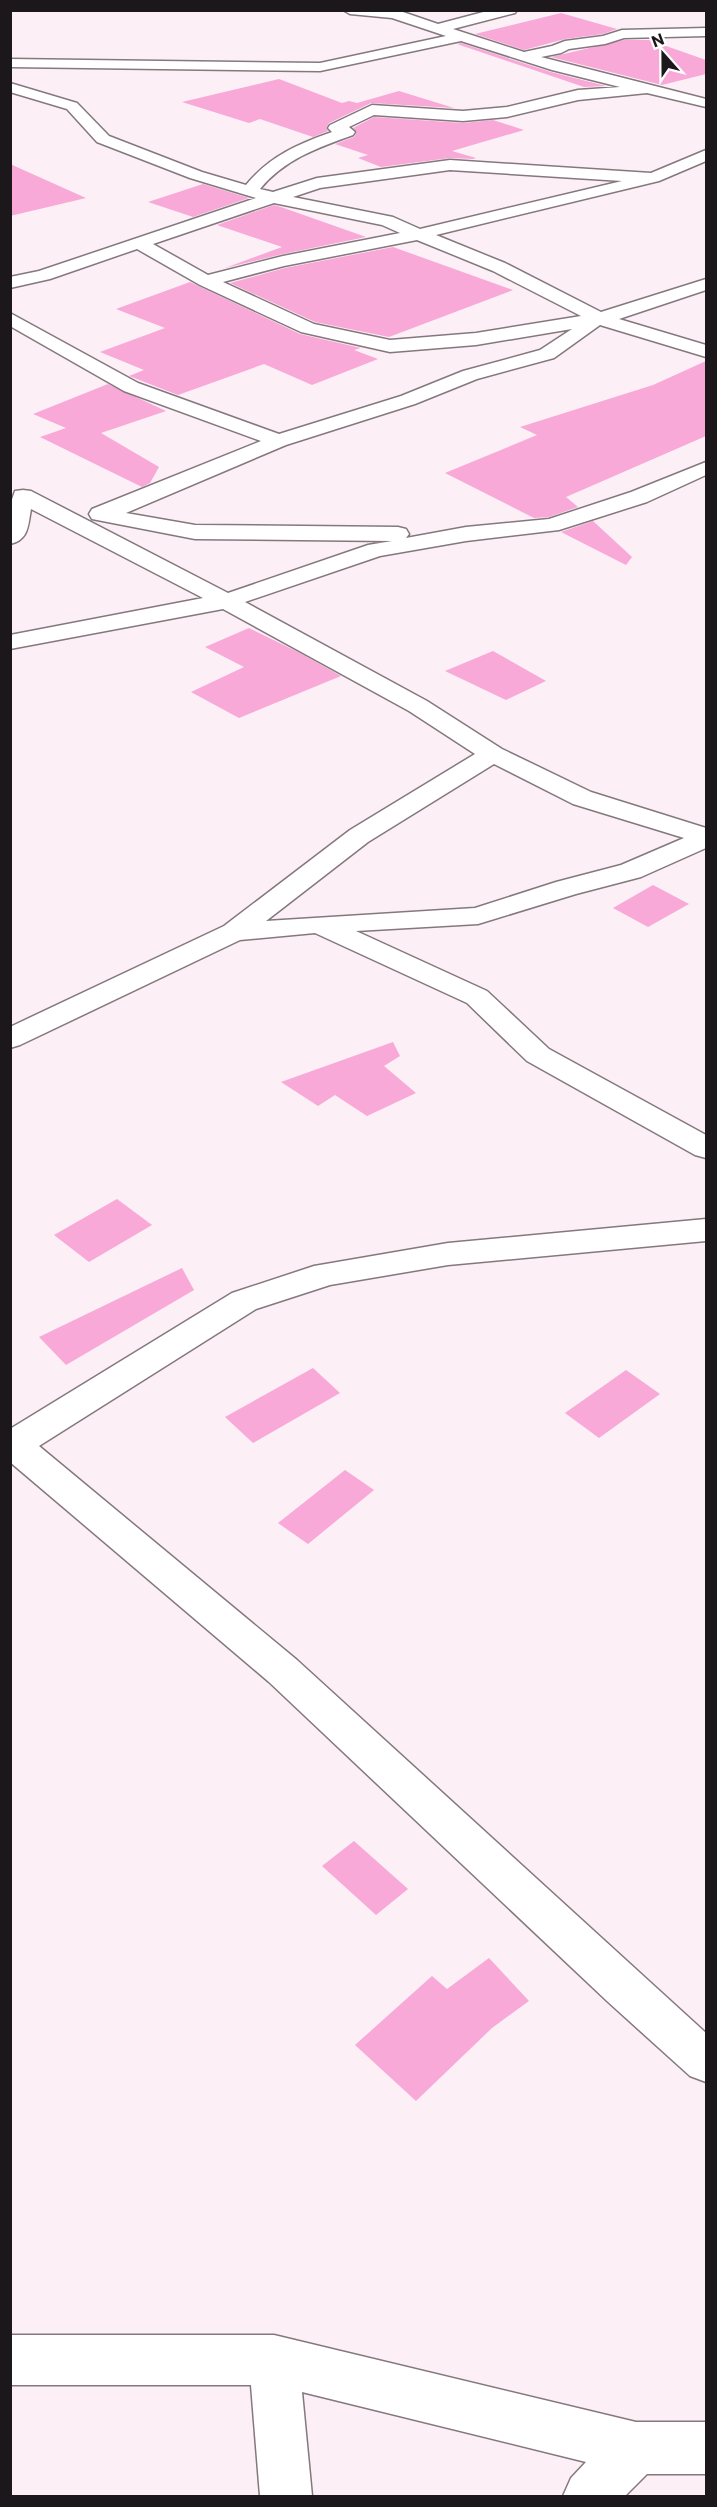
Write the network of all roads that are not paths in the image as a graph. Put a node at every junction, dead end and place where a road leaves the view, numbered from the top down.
1 (350, 10) edge
2 (510, 10) edge
3 (386, 12) edge
4 (434, 29) junction
5 (706, 32) edge
6 (459, 37) junction
7 (523, 56) junction
8 (10, 63) edge
9 (10, 87) edge
10 (645, 89) junction
11 (706, 103) edge
12 (706, 155) edge
13 (653, 178) junction
14 (250, 191) junction
15 (270, 197) junction
16 (418, 234) junction
17 (138, 243) junction
18 (13, 280) edge
19 (206, 281) junction
20 (706, 284) edge
21 (10, 318) edge
22 (600, 319) junction
23 (390, 346) junction
24 (706, 351) edge
25 (470, 375) junction
26 (279, 441) junction
27 (706, 468) edge
28 (706, 483) edge
29 (17, 493) edge
30 (639, 497) junction
31 (102, 514) junction
32 (466, 534) junction
33 (10, 538) edge
34 (226, 601) junction
35 (10, 642) edge
36 (493, 754) junction
37 (706, 837) edge
38 (319, 924) junction
39 (234, 932) junction
40 (10, 1039) edge
41 (706, 1148) edge
42 (706, 1230) edge
43 (12, 1445) edge
44 (706, 2061) edge
45 (10, 2360) edge
46 (274, 2360) junction
47 (636, 2448) junction
48 (706, 2448) edge
49 (286, 2496) edge
50 (589, 2496) edge

1 - 3 street
2 - 4 street
3 - 4 street
4 - 6 street
5 - 7 street
6 - 7 street
6 - 8 street
7 - 10 street
9 - 14 street
10 - 11 street
10 - 14 street
12 - 13 street
13 - 15 street
13 - 16 street
14 - 15 street
15 - 16 street
15 - 17 street
16 - 19 street
16 - 22 street
17 - 18 street
17 - 19 street
19 - 23 street
20 - 22 street
21 - 26 street
22 - 23 street
22 - 24 street
22 - 25 street
23 - 25 street
25 - 26 street
26 - 31 street
27 - 30 street
28 - 30 street
29 - 31 street
29 - 33 street
29 - 34 street
30 - 32 street
31 - 32 street
32 - 34 street
34 - 35 street
34 - 36 street
36 - 37 street
36 - 39 street
37 - 38 street
38 - 39 street
38 - 41 street
39 - 40 street
42 - 43 street
43 - 44 street
45 - 46 street
46 - 47 street
46 - 49 street
47 - 48 street
47 - 50 street

